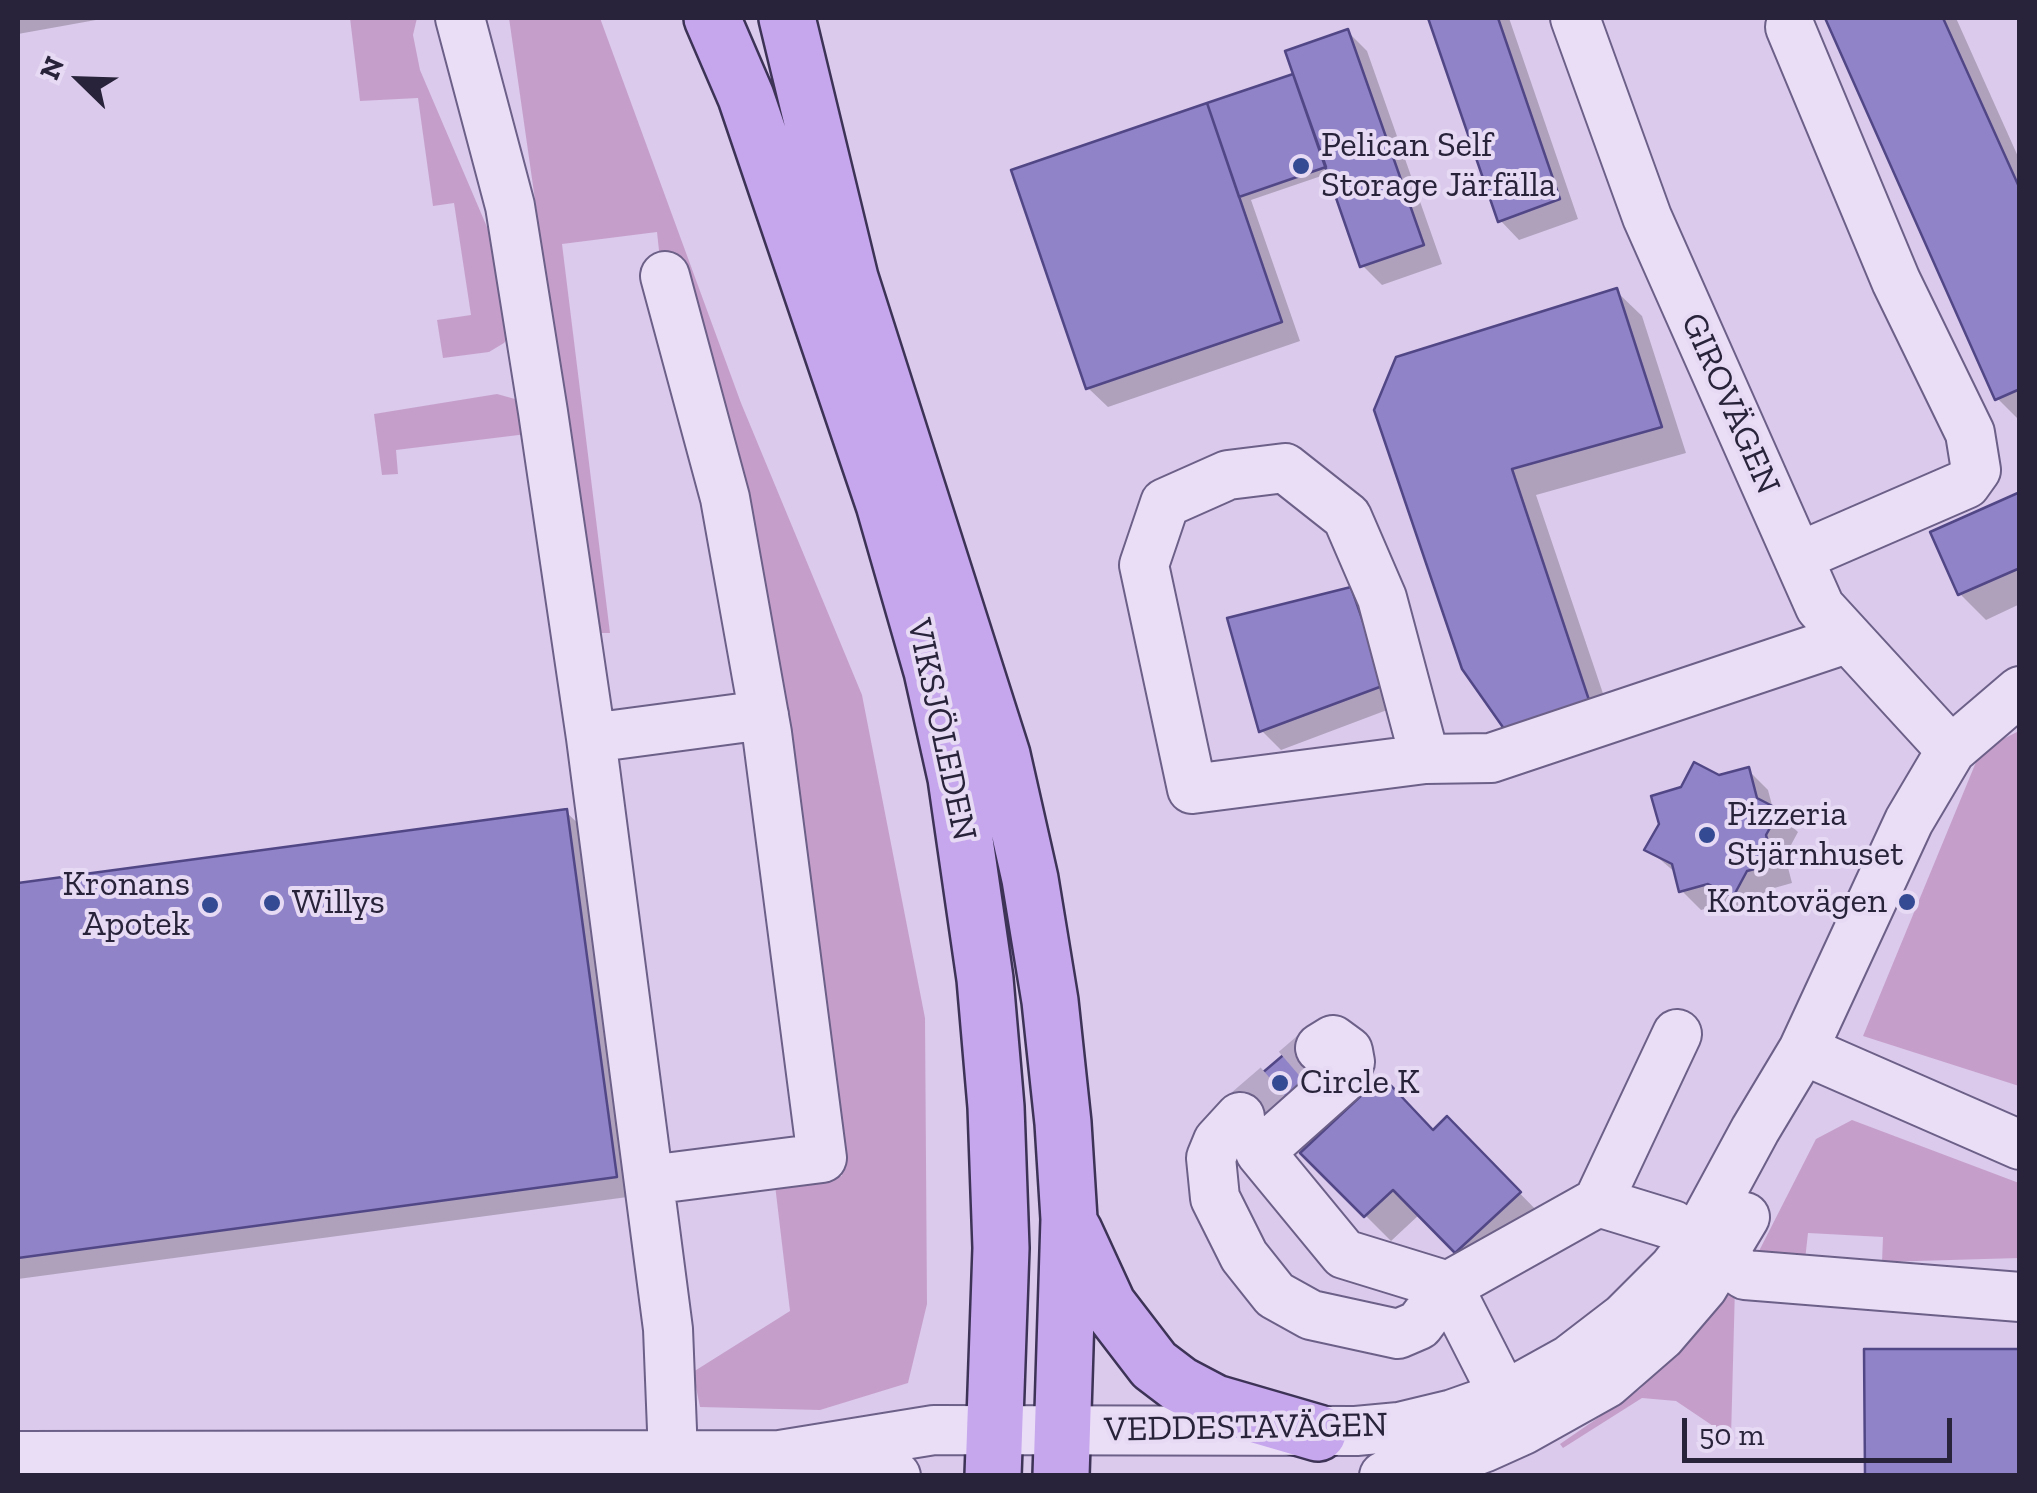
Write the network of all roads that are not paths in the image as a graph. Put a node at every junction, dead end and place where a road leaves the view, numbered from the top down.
1 (460, 18) edge
2 (787, 18) edge
3 (1575, 18) edge
4 (721, 19) edge
5 (1790, 27) dead end
6 (665, 276) dead end
7 (850, 278) junction
8 (1798, 557) junction
9 (1846, 639) junction
10 (2020, 691) edge
11 (764, 715) junction
12 (591, 738) junction
13 (1952, 750) junction
14 (1424, 759) junction
15 (1677, 1034) dead end
16 (1804, 1050) junction
17 (1331, 1063) dead end
18 (1240, 1117) tunnel mouth
19 (2020, 1145) edge
20 (649, 1180) junction
21 (1598, 1202) junction
22 (1069, 1220) junction
23 (1709, 1248) junction
24 (1448, 1286) junction
25 (2020, 1298) edge
26 (1504, 1396) junction
27 (1318, 1432) junction
28 (994, 1452) edge
29 (1063, 1452) edge
30 (673, 1455) junction
31 (18, 1456) edge
32 (762, 1462) edge
33 (449, 1465) edge
34 (896, 1476) edge
35 (1384, 1476) edge

1 - 12 street
2 - 7 main road, VIKSJÖLEDEN
3 - 8 street, GIROVÄGEN
4 - 7 main road, VIKSJÖLEDEN
4 - 28 main road, VIKSJÖLEDEN
5 - 8 street
6 - 11 street
7 - 22 main road, VIKSJÖLEDEN
8 - 9 street, GIROVÄGEN
9 - 13 street, GIROVÄGEN
9 - 14 street
10 - 13 street, VEDDESTAVÄGEN
11 - 12 street
11 - 20 street
12 - 20 street
13 - 16 street, VEDDESTAVÄGEN
14 - 14 street
15 - 21 street
16 - 19 street
16 - 23 street, VEDDESTAVÄGEN
17 - 24 street
18 - 24 street
20 - 30 street
21 - 23 street
21 - 24 street
22 - 27 main road
22 - 29 main road, VIKSJÖLEDEN
23 - 25 street
23 - 26 street, VEDDESTAVÄGEN
23 - 35 street, VEDDESTAVÄGEN
24 - 26 street
26 - 27 street, VEDDESTAVÄGEN
27 - 29 street, VEDDESTAVÄGEN
28 - 29 street, VEDDESTAVÄGEN
28 - 32 street, VEDDESTAVÄGEN
30 - 32 street
30 - 33 street
31 - 33 street
32 - 34 street

